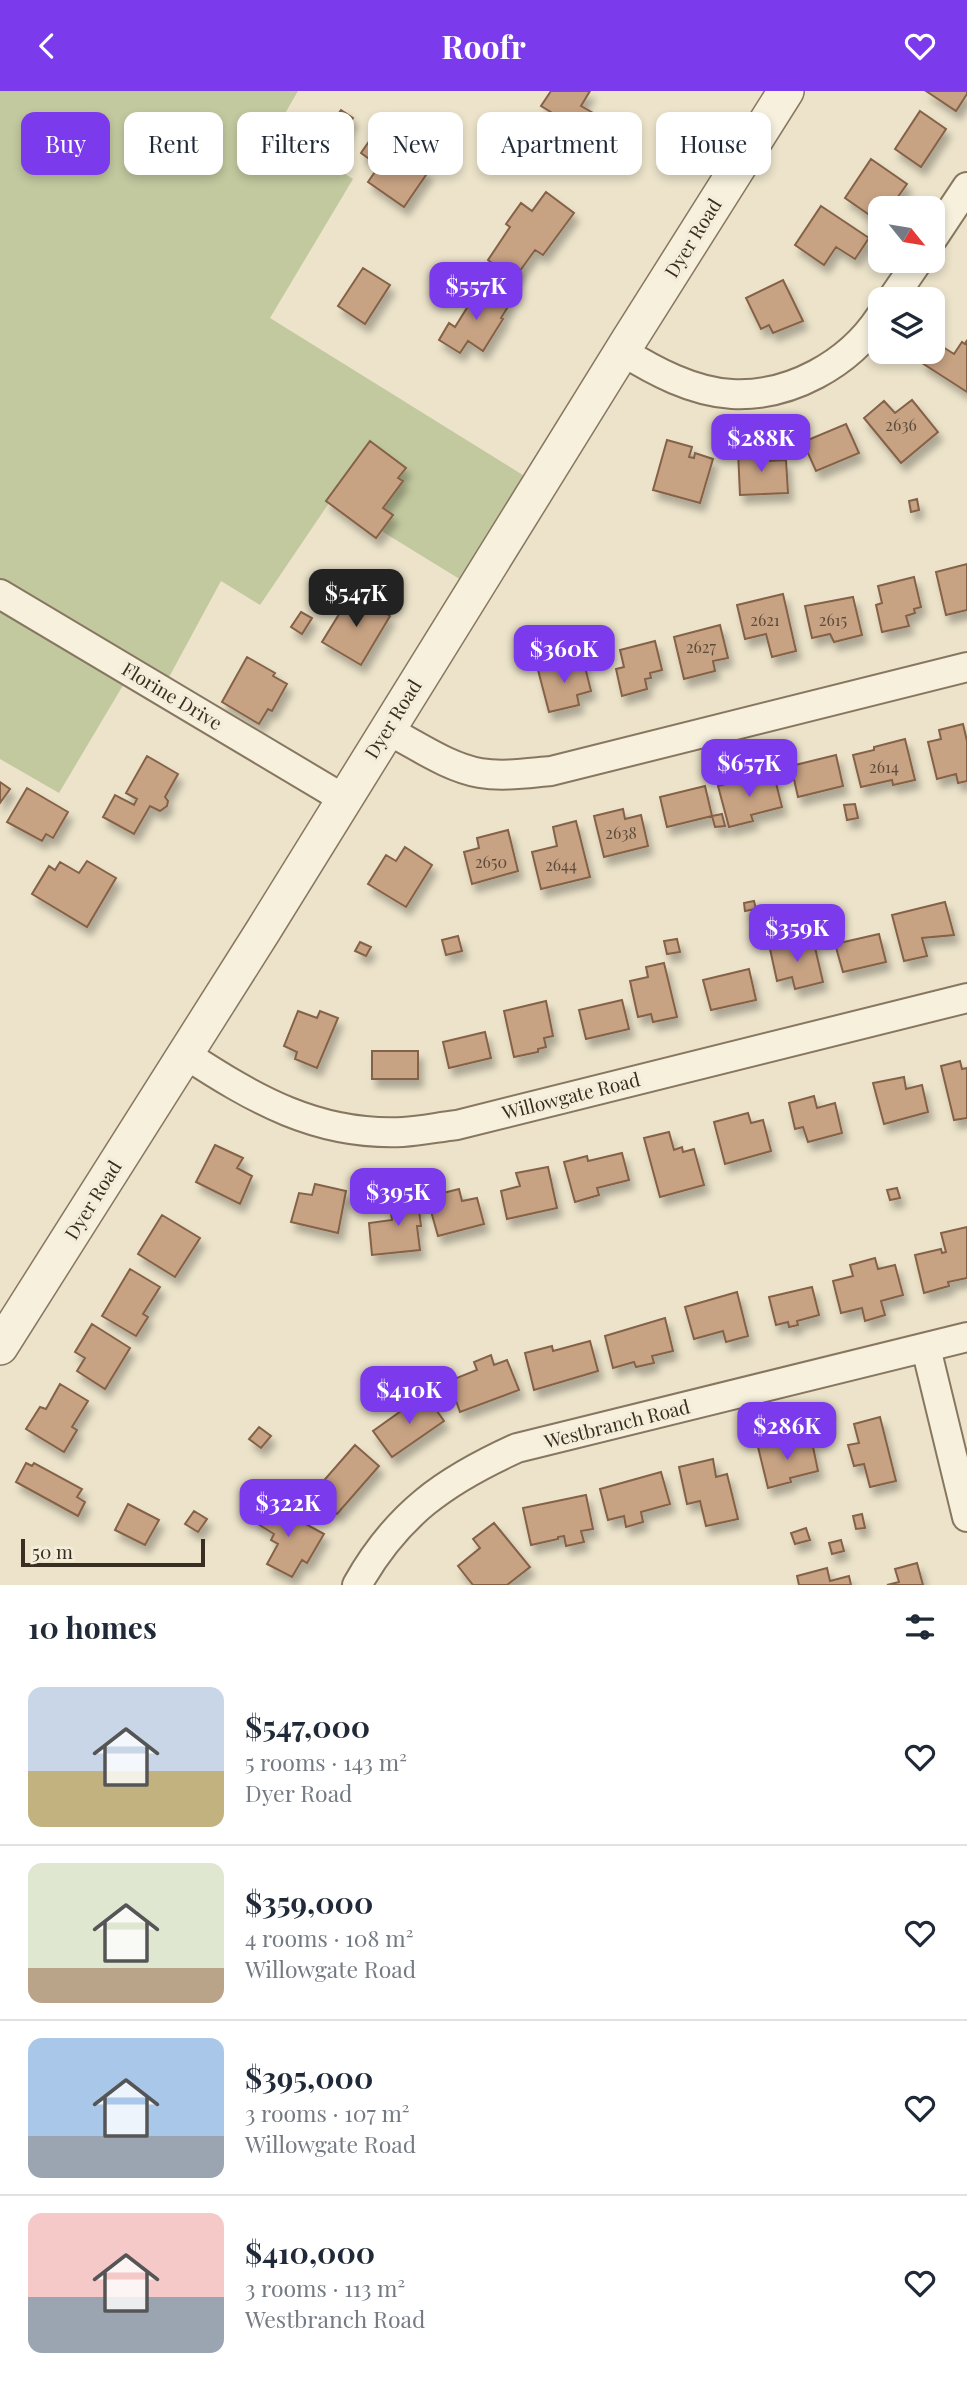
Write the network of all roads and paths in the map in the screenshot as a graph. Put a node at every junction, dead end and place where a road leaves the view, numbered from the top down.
1 (786, 91) edge
2 (967, 187) edge
3 (945, 220) edge
4 (868, 330) edge
5 (622, 351) junction
6 (0, 594) edge
7 (967, 667) edge
8 (387, 730) junction
9 (344, 799) junction
10 (967, 998) edge
11 (185, 1054) junction
12 (967, 1337) edge
13 (0, 1347) edge
14 (926, 1348) junction
15 (967, 1517) edge
16 (357, 1585) edge

1 - 5 street, Dyer Road
2 - 3 street
4 - 5 street
5 - 8 street, Dyer Road
6 - 9 street, Florine Drive
7 - 8 street
8 - 9 street, Dyer Road
9 - 11 street, Dyer Road
10 - 11 street, Willowgate Road
11 - 13 street, Dyer Road
12 - 14 street, Westbranch Road
14 - 15 street
14 - 16 street, Westbranch Road

